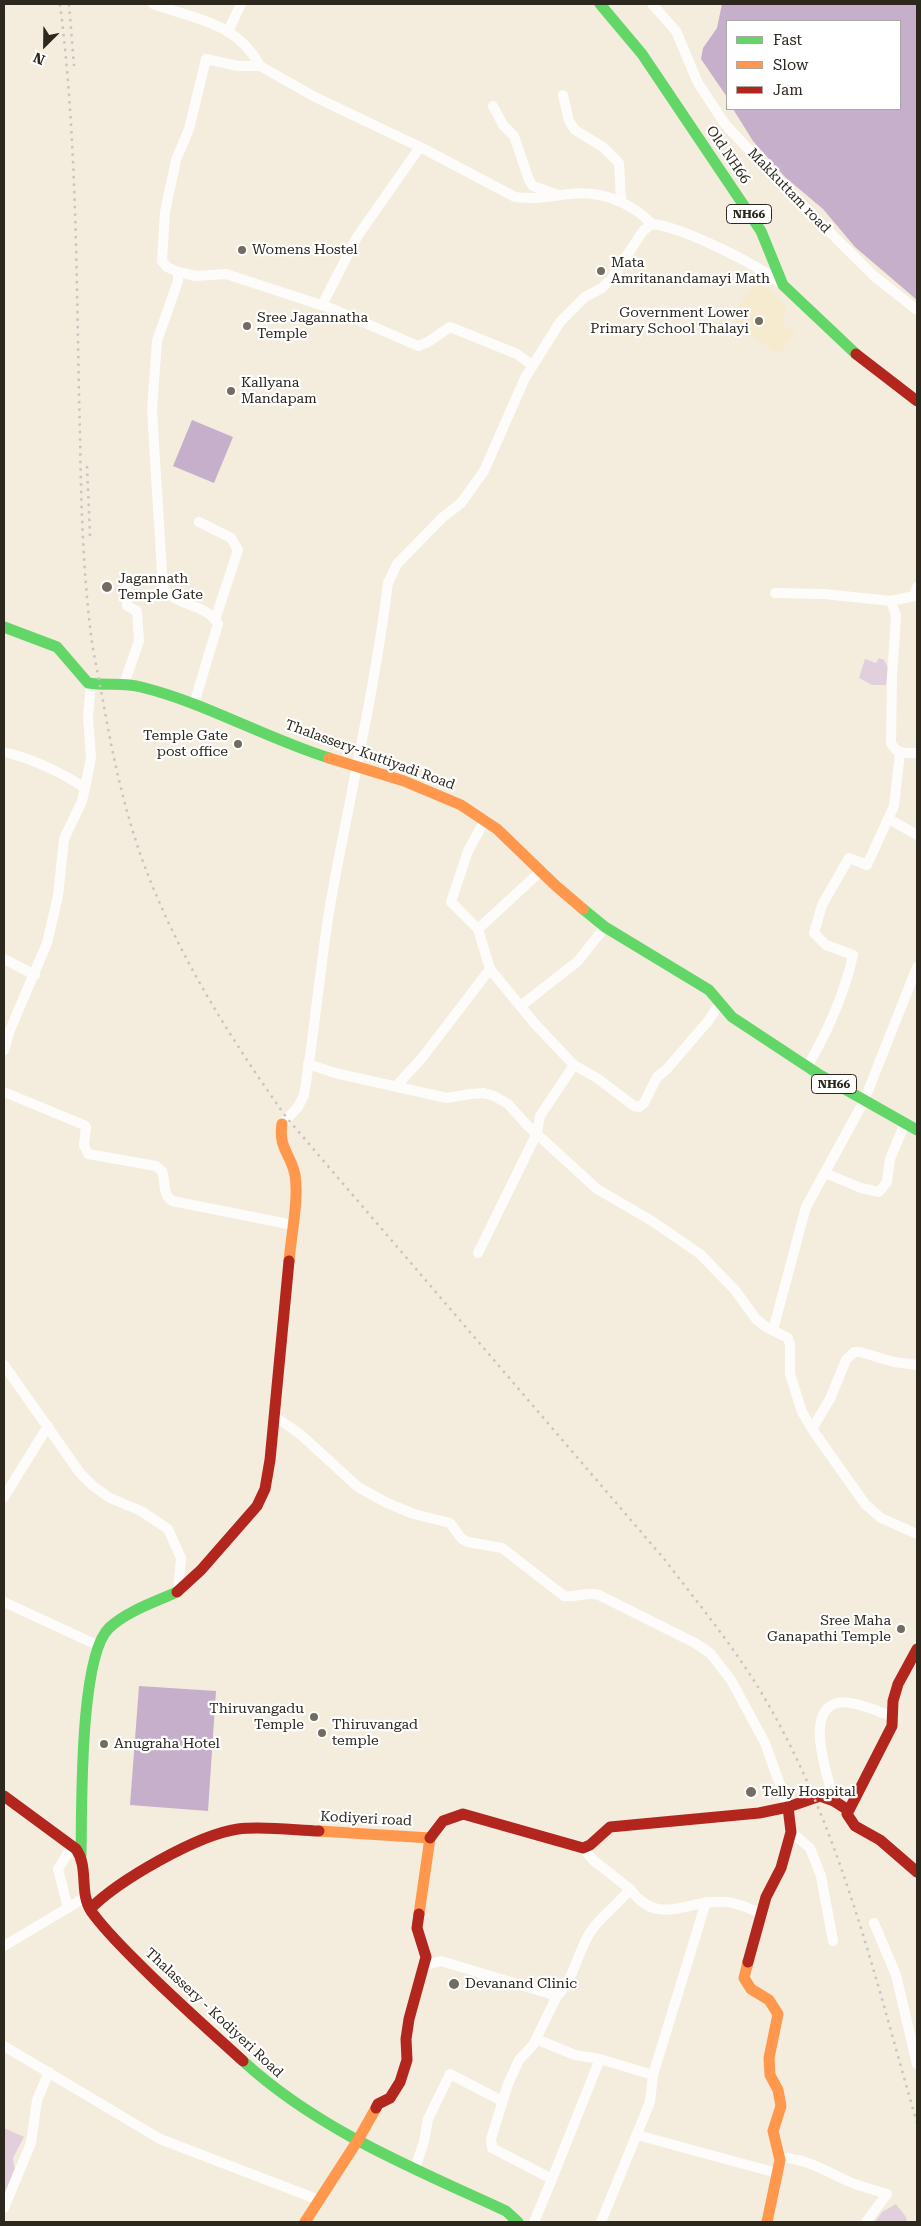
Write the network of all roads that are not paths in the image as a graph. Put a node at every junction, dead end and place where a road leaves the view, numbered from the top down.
1 (153, 4) edge
2 (241, 4) edge
3 (600, 4) edge
4 (652, 4) edge
5 (228, 31) junction
6 (260, 66) junction
7 (563, 95) dead end
8 (493, 106) dead end
9 (420, 147) junction
10 (558, 195) junction
11 (621, 201) junction
12 (652, 224) junction
13 (178, 272) junction
14 (782, 285) junction
15 (322, 305) junction
16 (917, 310) edge
17 (532, 365) junction
18 (917, 402) edge
19 (199, 522) dead end
20 (125, 579) dead end
21 (917, 586) edge
22 (775, 594) dead end
23 (891, 601) junction
24 (216, 620) junction
25 (4, 626) edge
26 (92, 684) junction
27 (124, 684) junction
28 (194, 704) junction
29 (4, 752) edge
30 (917, 752) edge
31 (900, 753) junction
32 (356, 765) junction
33 (85, 788) junction
34 (889, 819) junction
35 (485, 820) junction
36 (917, 835) edge
37 (541, 871) junction
38 (605, 927) junction
39 (478, 929) junction
40 (4, 959) edge
41 (917, 967) edge
42 (490, 969) junction
43 (35, 974) junction
44 (720, 1002) junction
45 (522, 1005) junction
46 (798, 1045) dead end
47 (4, 1050) edge
48 (792, 1057) junction
49 (308, 1064) junction
50 (574, 1065) junction
51 (807, 1067) junction
52 (397, 1086) junction
53 (4, 1092) edge
54 (864, 1101) junction
55 (282, 1124) joint
56 (905, 1124) junction
57 (917, 1130) edge
58 (537, 1133) junction
59 (824, 1173) junction
60 (293, 1225) junction
61 (478, 1253) dead end
62 (773, 1330) junction
63 (4, 1365) edge
64 (917, 1365) edge
65 (274, 1416) junction
66 (48, 1426) junction
67 (812, 1429) junction
68 (4, 1498) edge
69 (917, 1534) edge
70 (178, 1591) junction
71 (4, 1602) edge
72 (97, 1645) junction
73 (917, 1649) edge
74 (893, 1716) junction
75 (4, 1796) edge
76 (834, 1801) junction
77 (788, 1808) junction
78 (848, 1810) junction
79 (791, 1832) junction
80 (430, 1838) junction
81 (72, 1847) junction
82 (582, 1848) junction
83 (81, 1856) junction
84 (917, 1872) edge
85 (630, 1888) junction
86 (86, 1897) junction
87 (706, 1902) junction
88 (68, 1908) junction
89 (90, 1909) junction
90 (761, 1912) junction
91 (874, 1923) dead end
92 (833, 1942) dead end
93 (4, 1946) edge
94 (425, 1965) junction
95 (557, 1996) junction
96 (536, 2039) junction
97 (4, 2046) edge
98 (600, 2059) junction
99 (917, 2064) edge
100 (50, 2072) junction
101 (653, 2076) junction
102 (502, 2101) junction
103 (637, 2135) junction
104 (358, 2140) junction
105 (779, 2158) junction
106 (415, 2169) junction
107 (777, 2173) junction
108 (552, 2179) junction
109 (8, 2188) edge
110 (319, 2200) junction
111 (4, 2208) edge
112 (305, 2222) edge
113 (518, 2222) edge
114 (534, 2222) edge
115 (601, 2222) edge
116 (767, 2222) edge
117 (866, 2222) edge

1 - 5 street
2 - 5 street
3 - 14 street, Old NH66 / NH66
4 - 16 street, Makkuttam road
5 - 6 street
6 - 9 street
6 - 13 street
7 - 11 street
8 - 10 street
9 - 10 street
9 - 15 street
10 - 11 street
11 - 12 street
12 - 14 street
12 - 17 street
13 - 15 street
13 - 24 street
14 - 18 street, Old NH66 / NH66
15 - 17 street
17 - 32 street
19 - 24 street
20 - 27 street
21 - 23 street
22 - 23 street
23 - 31 street
24 - 28 street
25 - 26 street
26 - 27 street, Thalassery-Kuttiyadi Road
26 - 33 street
27 - 28 street, Thalassery-Kuttiyadi Road
28 - 32 street, Thalassery-Kuttiyadi Road
29 - 33 street
30 - 31 street
31 - 34 street
32 - 35 street, Thalassery-Kuttiyadi Road
32 - 49 street
33 - 43 street
34 - 36 street
34 - 51 street
35 - 37 street, Thalassery-Kuttiyadi Road
35 - 39 street
37 - 38 street, Thalassery-Kuttiyadi Road
37 - 39 street
38 - 44 street, Thalassery-Kuttiyadi Road
38 - 45 street
39 - 42 street
40 - 43 street
41 - 54 street
42 - 45 street
42 - 52 street
43 - 47 street
44 - 48 street, Thalassery-Kuttiyadi Road / NH66
44 - 50 street
45 - 50 street
46 - 48 street
48 - 51 street, Thalassery-Kuttiyadi Road / NH66
49 - 52 street
49 - 55 street
50 - 58 street
51 - 54 street, Thalassery-Kuttiyadi Road / NH66
52 - 58 street
53 - 60 street
54 - 56 street, Thalassery-Kuttiyadi Road / NH66
54 - 59 street
55 - 60 street
56 - 57 street, Thalassery-Kuttiyadi Road / NH66
56 - 59 street
58 - 61 street
58 - 62 street
59 - 62 street
60 - 65 street
62 - 67 street
63 - 66 street
64 - 67 street
65 - 70 street
65 - 77 street
66 - 68 street
66 - 70 street
67 - 69 street
70 - 72 street
71 - 72 street
72 - 83 street, Thalassery - Kodiyeri Road
73 - 74 street
74 - 76 street
74 - 78 street
75 - 81 street
76 - 77 street
76 - 78 street
77 - 79 street
77 - 82 street
78 - 84 street
79 - 90 street
79 - 92 street
80 - 82 street
80 - 89 street, Kodiyeri road
80 - 94 street, Kodiyeri road
81 - 83 street
81 - 88 street
82 - 85 street
83 - 86 street, Thalassery - Kodiyeri Road
85 - 87 street
85 - 95 street
86 - 88 street
86 - 89 street, Thalassery - Kodiyeri Road
87 - 90 street
87 - 101 street
88 - 93 street
89 - 104 street, Thalassery - Kodiyeri Road
90 - 105 street
91 - 99 street
94 - 95 street
94 - 104 street, Kodiyeri road
95 - 96 street
96 - 98 street
96 - 102 street
97 - 100 street
98 - 101 street
98 - 108 street
100 - 109 street
100 - 110 street
101 - 103 street
102 - 106 street
102 - 108 street
103 - 107 street
103 - 115 street
104 - 106 street, Thalassery - Kodiyeri Road
104 - 110 street, Kodiyeri road
105 - 107 street
105 - 117 street
106 - 113 street, Thalassery - Kodiyeri Road
107 - 116 street
108 - 114 street
109 - 111 street
110 - 112 street, Kodiyeri road

